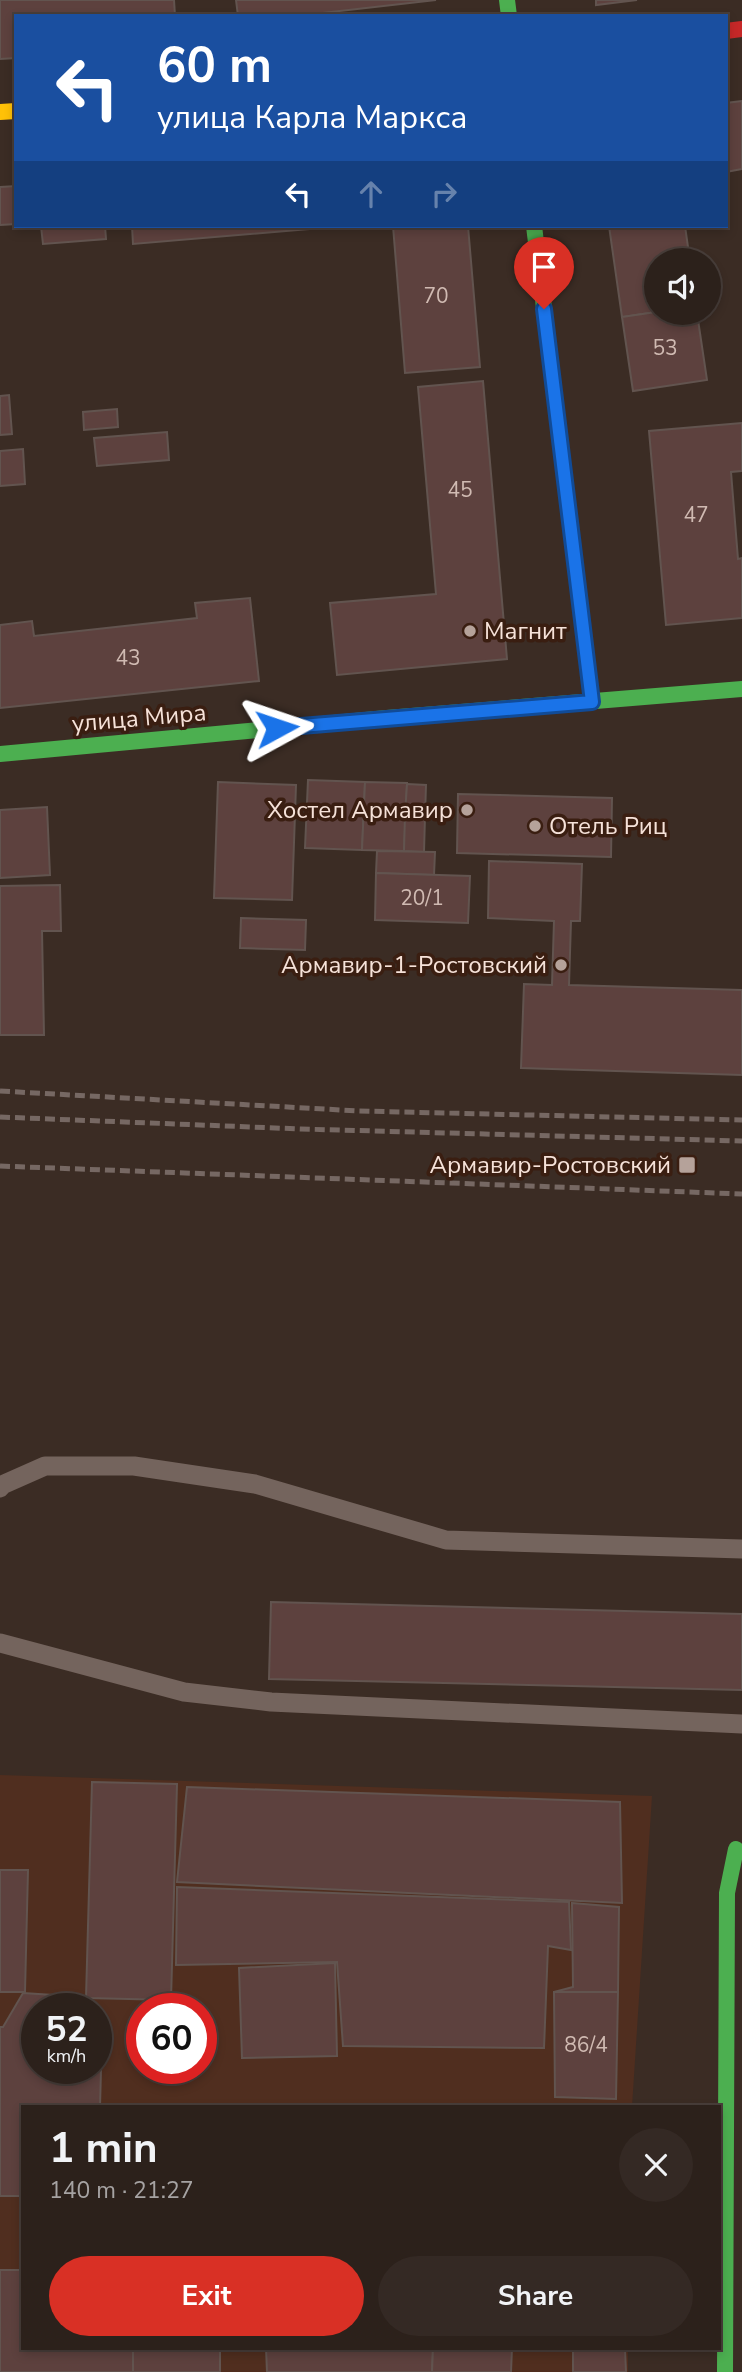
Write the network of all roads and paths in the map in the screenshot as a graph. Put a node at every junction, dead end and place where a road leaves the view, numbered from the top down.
1 (534, 228) edge
2 (742, 689) edge
3 (592, 702) junction
4 (0, 754) edge
5 (0, 1488) edge
6 (742, 1549) edge
7 (0, 1643) edge
8 (742, 1724) edge
9 (736, 1849) dead end
10 (725, 2372) edge

1 - 3 main road
2 - 3 main road, улица Мира
3 - 4 main road, улица Мира
5 - 6 lane
7 - 8 lane
9 - 10 main road

